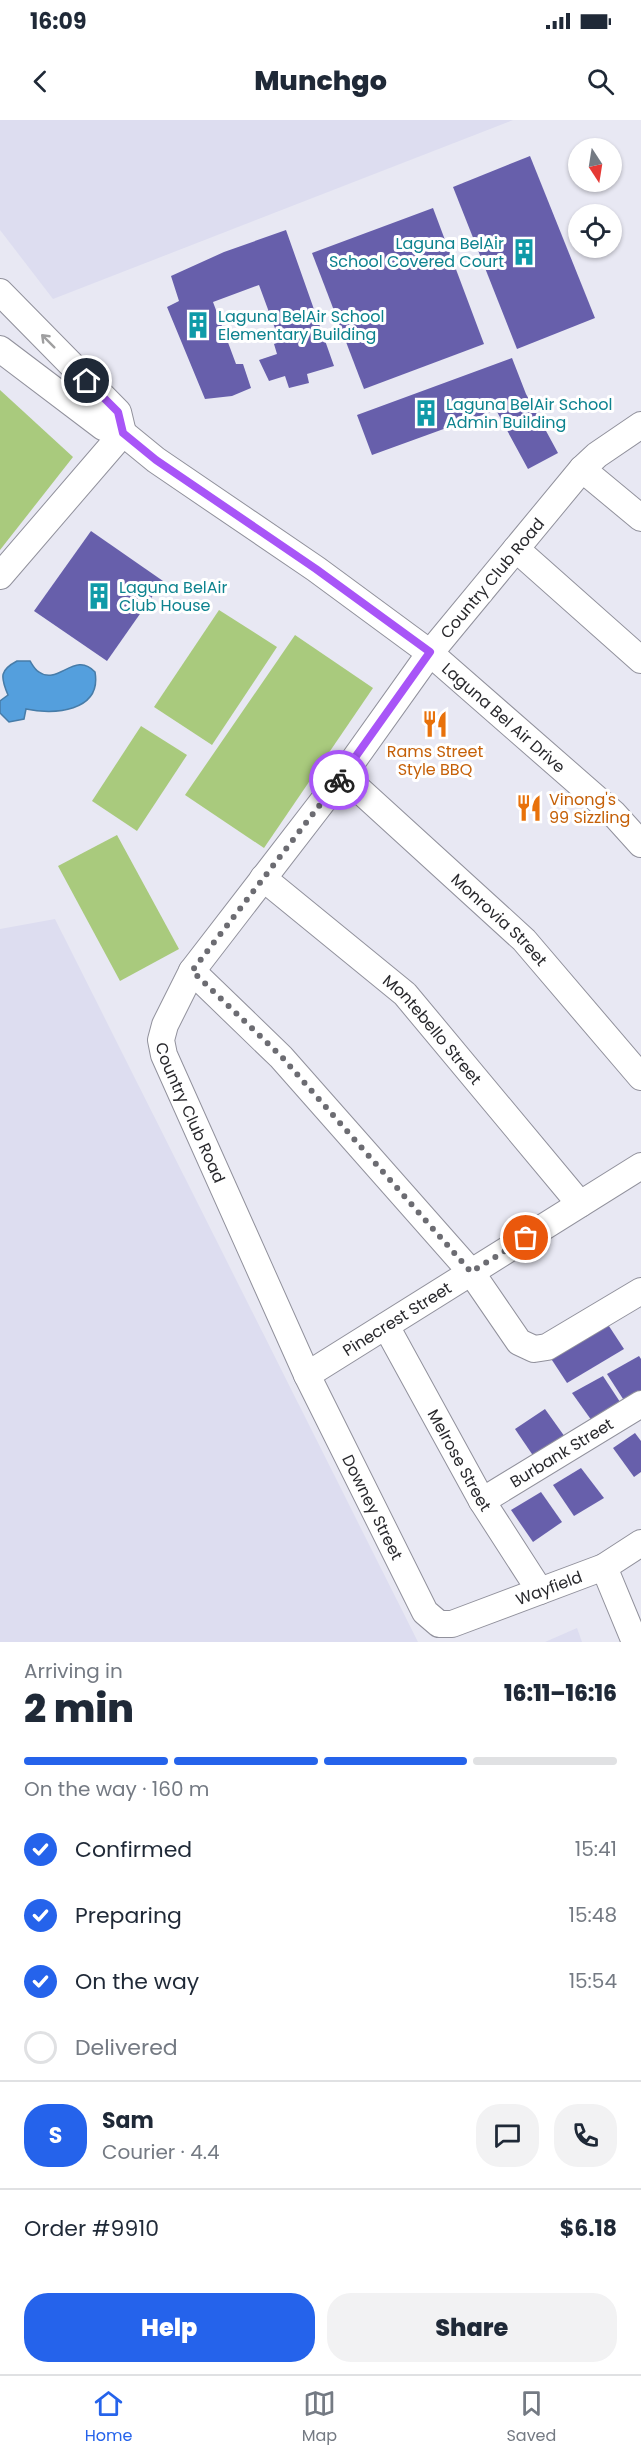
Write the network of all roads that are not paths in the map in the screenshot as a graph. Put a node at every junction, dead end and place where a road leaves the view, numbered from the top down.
1 (0, 292) edge
2 (0, 349) edge
3 (641, 425) edge
4 (123, 433) junction
5 (582, 469) junction
6 (641, 518) edge
7 (516, 549) junction
8 (0, 576) edge
9 (430, 652) junction
10 (641, 660) edge
11 (343, 775) junction
12 (641, 844) edge
13 (263, 878) junction
14 (192, 971) junction
15 (641, 1077) edge
16 (641, 1166) edge
17 (580, 1204) junction
18 (471, 1272) junction
19 (641, 1291) edge
20 (386, 1326) junction
21 (307, 1375) junction
22 (641, 1404) edge
23 (482, 1501) junction
24 (641, 1543) edge
25 (604, 1566) junction
26 (540, 1591) junction
27 (452, 1624) joint
28 (635, 1642) edge

4 -> 1 street, Laguna Bel Air Drive
2 - 4 street, Laguna Bel Air Drive
3 - 5 street, Country Club Road
4 - 8 street
4 - 9 street, Laguna Bel Air Drive
5 - 6 street
5 - 7 street, Country Club Road
7 - 9 street, Country Club Road
7 - 10 street
9 - 11 street, Country Club Road
9 - 12 street, Laguna Bel Air Drive
11 - 13 street, Country Club Road
11 - 15 street, Monrovia Street
13 - 14 street, Country Club Road
13 - 17 street, Montebello Street
14 - 18 street
14 - 21 street, Country Club Road
16 - 17 street, Pinecrest Street
17 - 18 street, Pinecrest Street
18 - 19 street
18 - 20 street, Pinecrest Street
20 - 21 street, Pinecrest Street
20 - 23 street, Melrose Street
21 - 27 street, Downey Street
22 - 23 street, Burbank Street
23 - 26 street, Melrose Street
24 - 25 street, Wayfield
25 - 26 street, Wayfield
25 - 28 street
26 - 27 street, Wayfield

